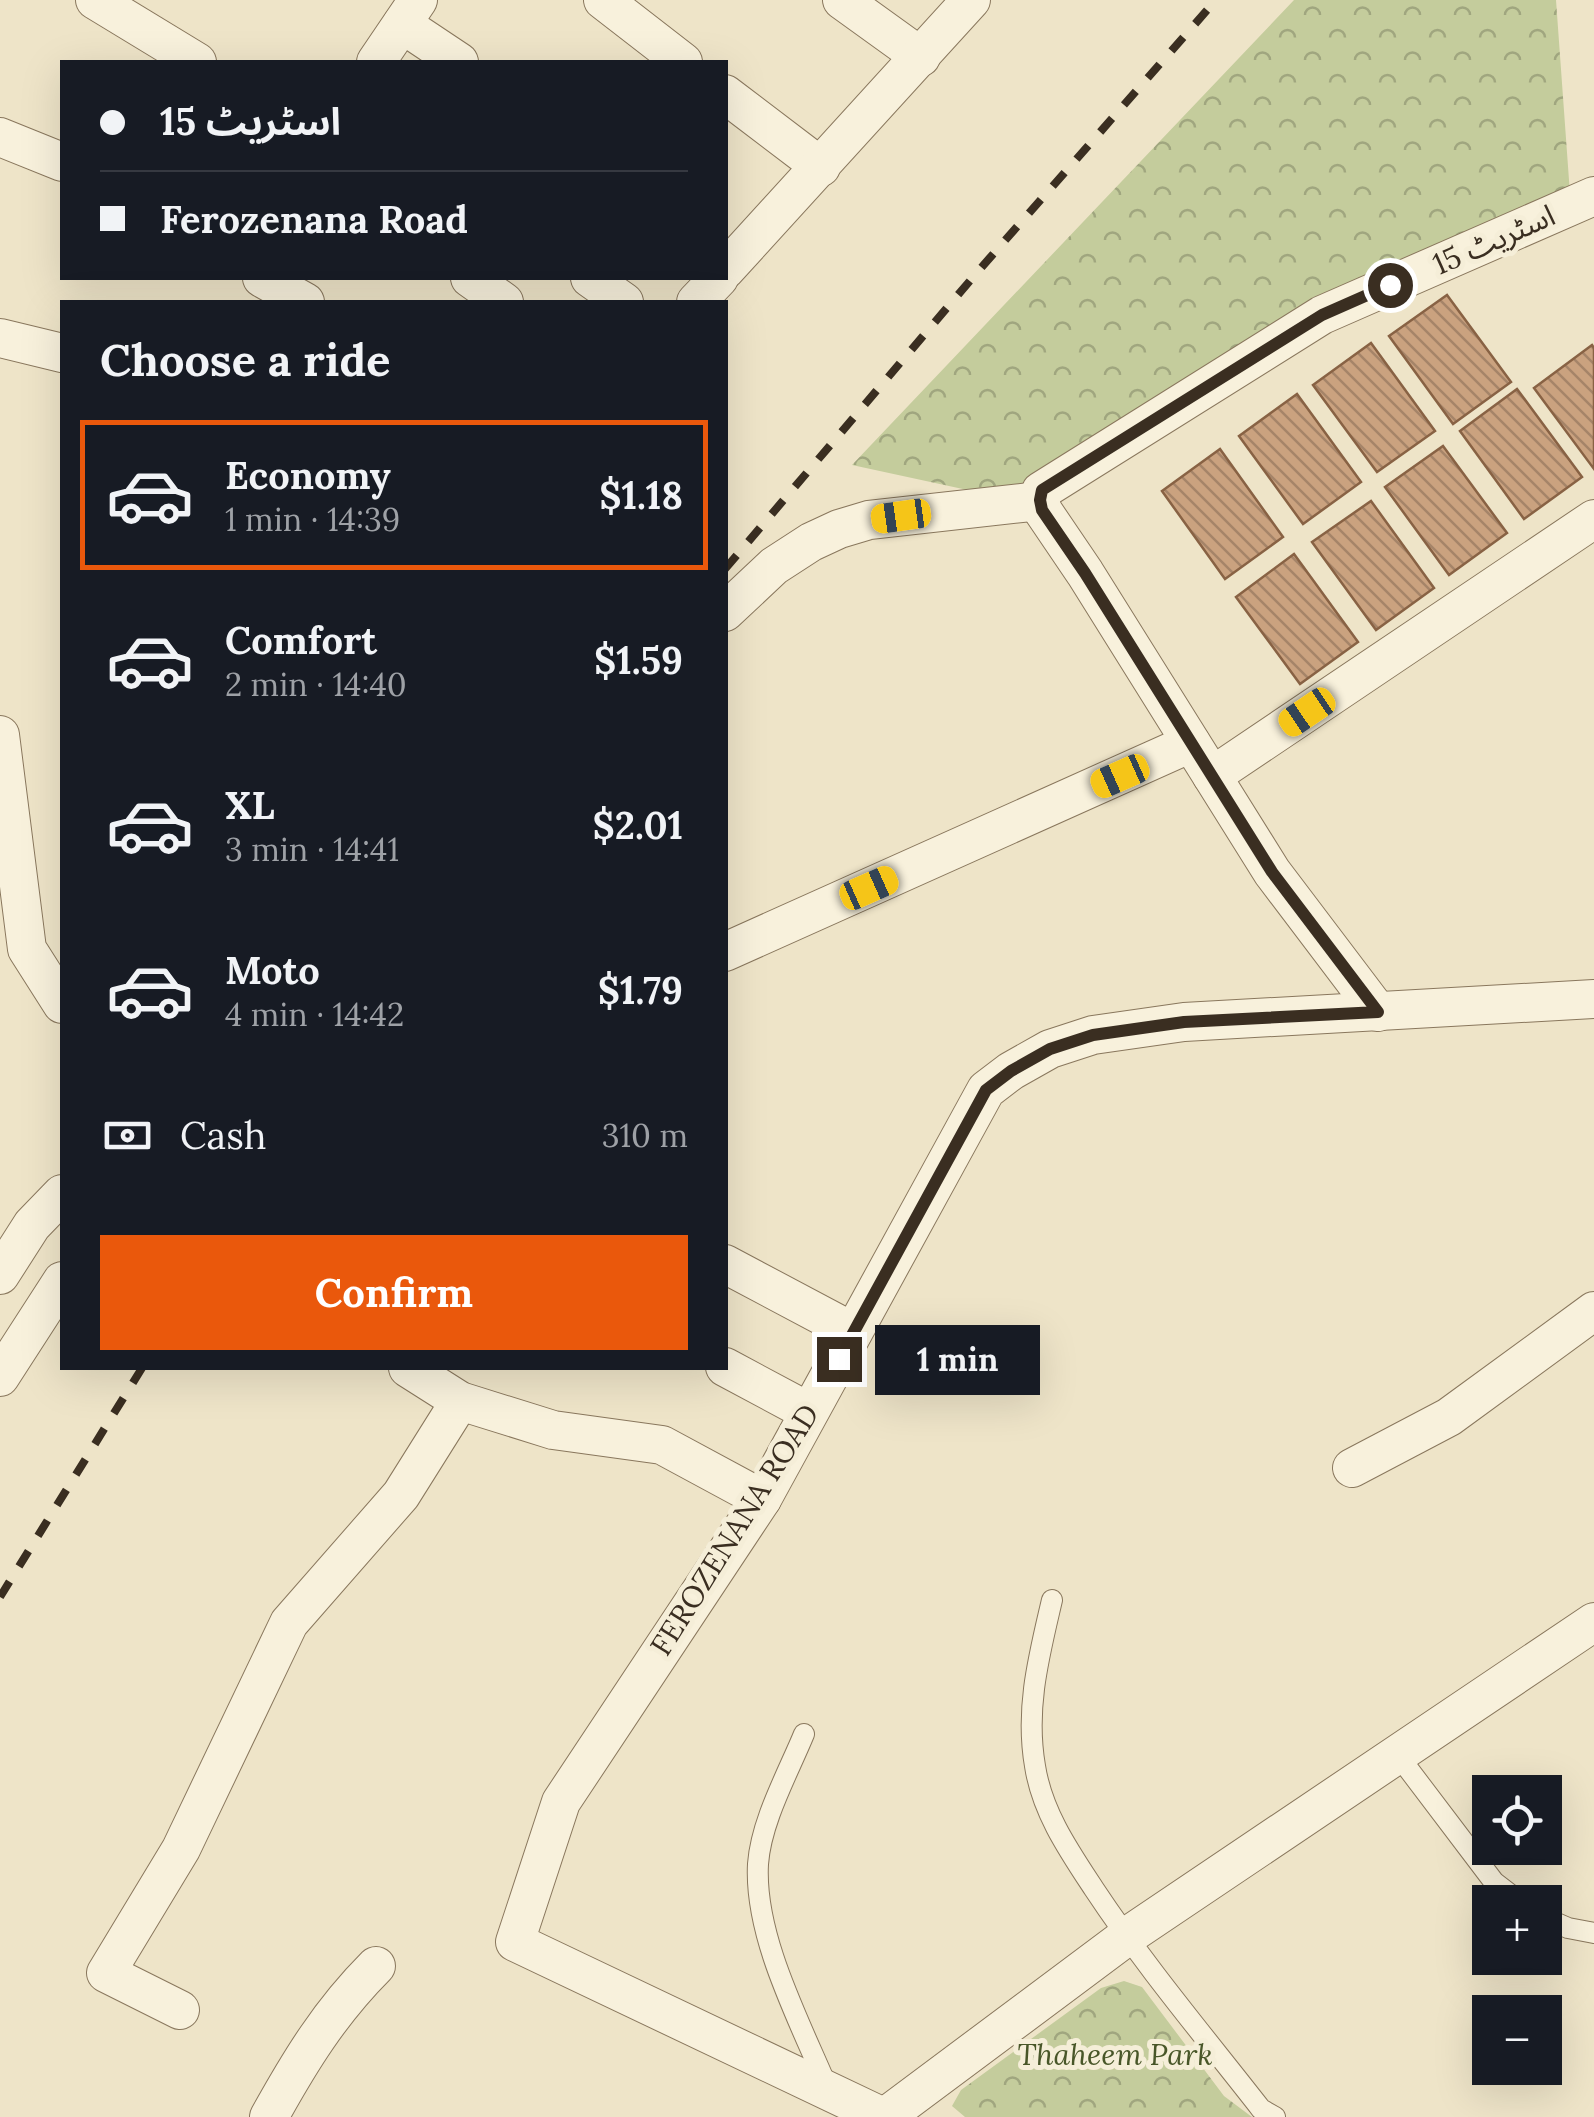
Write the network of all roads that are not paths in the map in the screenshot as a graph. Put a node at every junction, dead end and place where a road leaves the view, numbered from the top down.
1 (95, 0) edge
2 (602, 0) edge
3 (842, 0) edge
4 (972, 0) edge
5 (410, 12) edge
6 (921, 57) junction
7 (194, 60) edge
8 (377, 60) edge
9 (457, 60) edge
10 (680, 60) edge
11 (728, 96) edge
12 (0, 137) edge
13 (60, 161) edge
14 (821, 167) junction
15 (1594, 196) edge
16 (728, 267) edge
17 (266, 280) edge
18 (473, 280) edge
19 (593, 280) edge
20 (717, 280) edge
21 (301, 300) edge
22 (501, 300) edge
23 (621, 300) edge
24 (698, 300) edge
25 (0, 338) edge
26 (60, 353) edge
27 (1040, 500) junction
28 (1594, 519) edge
29 (728, 609) edge
30 (0, 734) edge
31 (1191, 743) junction
32 (1212, 776) junction
33 (728, 951) edge
34 (1594, 999) edge
35 (60, 1001) edge
36 (1378, 1012) junction
37 (60, 1196) edge
38 (728, 1266) edge
39 (0, 1275) edge
40 (60, 1285) edge
41 (1594, 1311) edge
42 (854, 1332) junction
43 (728, 1369) edge
44 (411, 1370) edge
45 (0, 1377) edge
46 (460, 1401) junction
47 (809, 1412) junction
48 (1352, 1468) dead end
49 (762, 1499) junction
50 (1052, 1600) dead end
51 (1594, 1622) edge
52 (804, 1734) dead end
53 (1397, 1754) junction
54 (1498, 1885) edge
55 (1562, 1925) edge
56 (1594, 1933) edge
57 (1126, 1937) junction
58 (376, 1966) dead end
59 (180, 2010) dead end
60 (828, 2091) junction
61 (269, 2117) edge
62 (884, 2117) edge
63 (1275, 2117) edge

1 - 7 street
2 - 10 street
3 - 6 street
4 - 6 street
5 - 8 street
5 - 9 street
6 - 14 street
11 - 14 street
12 - 13 street
14 - 16 street
15 - 27 street, اسٹریٹ 15
17 - 21 street
18 - 22 street
19 - 23 street
20 - 24 street
25 - 26 street
27 - 29 street
27 - 31 street
28 - 32 street
30 - 35 street
31 - 32 street
31 - 33 street
32 - 36 street
34 - 36 street, FEROZENANA ROAD
36 - 42 street, FEROZENANA ROAD
37 - 39 street
38 - 42 street
40 - 45 street
41 - 48 street
42 - 47 street, FEROZENANA ROAD
43 - 47 street
44 - 46 street
46 - 49 street
46 - 59 street
47 - 49 street, FEROZENANA ROAD
49 - 60 street, FEROZENANA ROAD
50 - 57 lane
51 - 53 street
52 - 60 lane
53 - 54 lane
53 - 57 street
55 - 56 lane
57 - 62 street
57 - 63 lane
58 - 61 street
60 - 62 street

